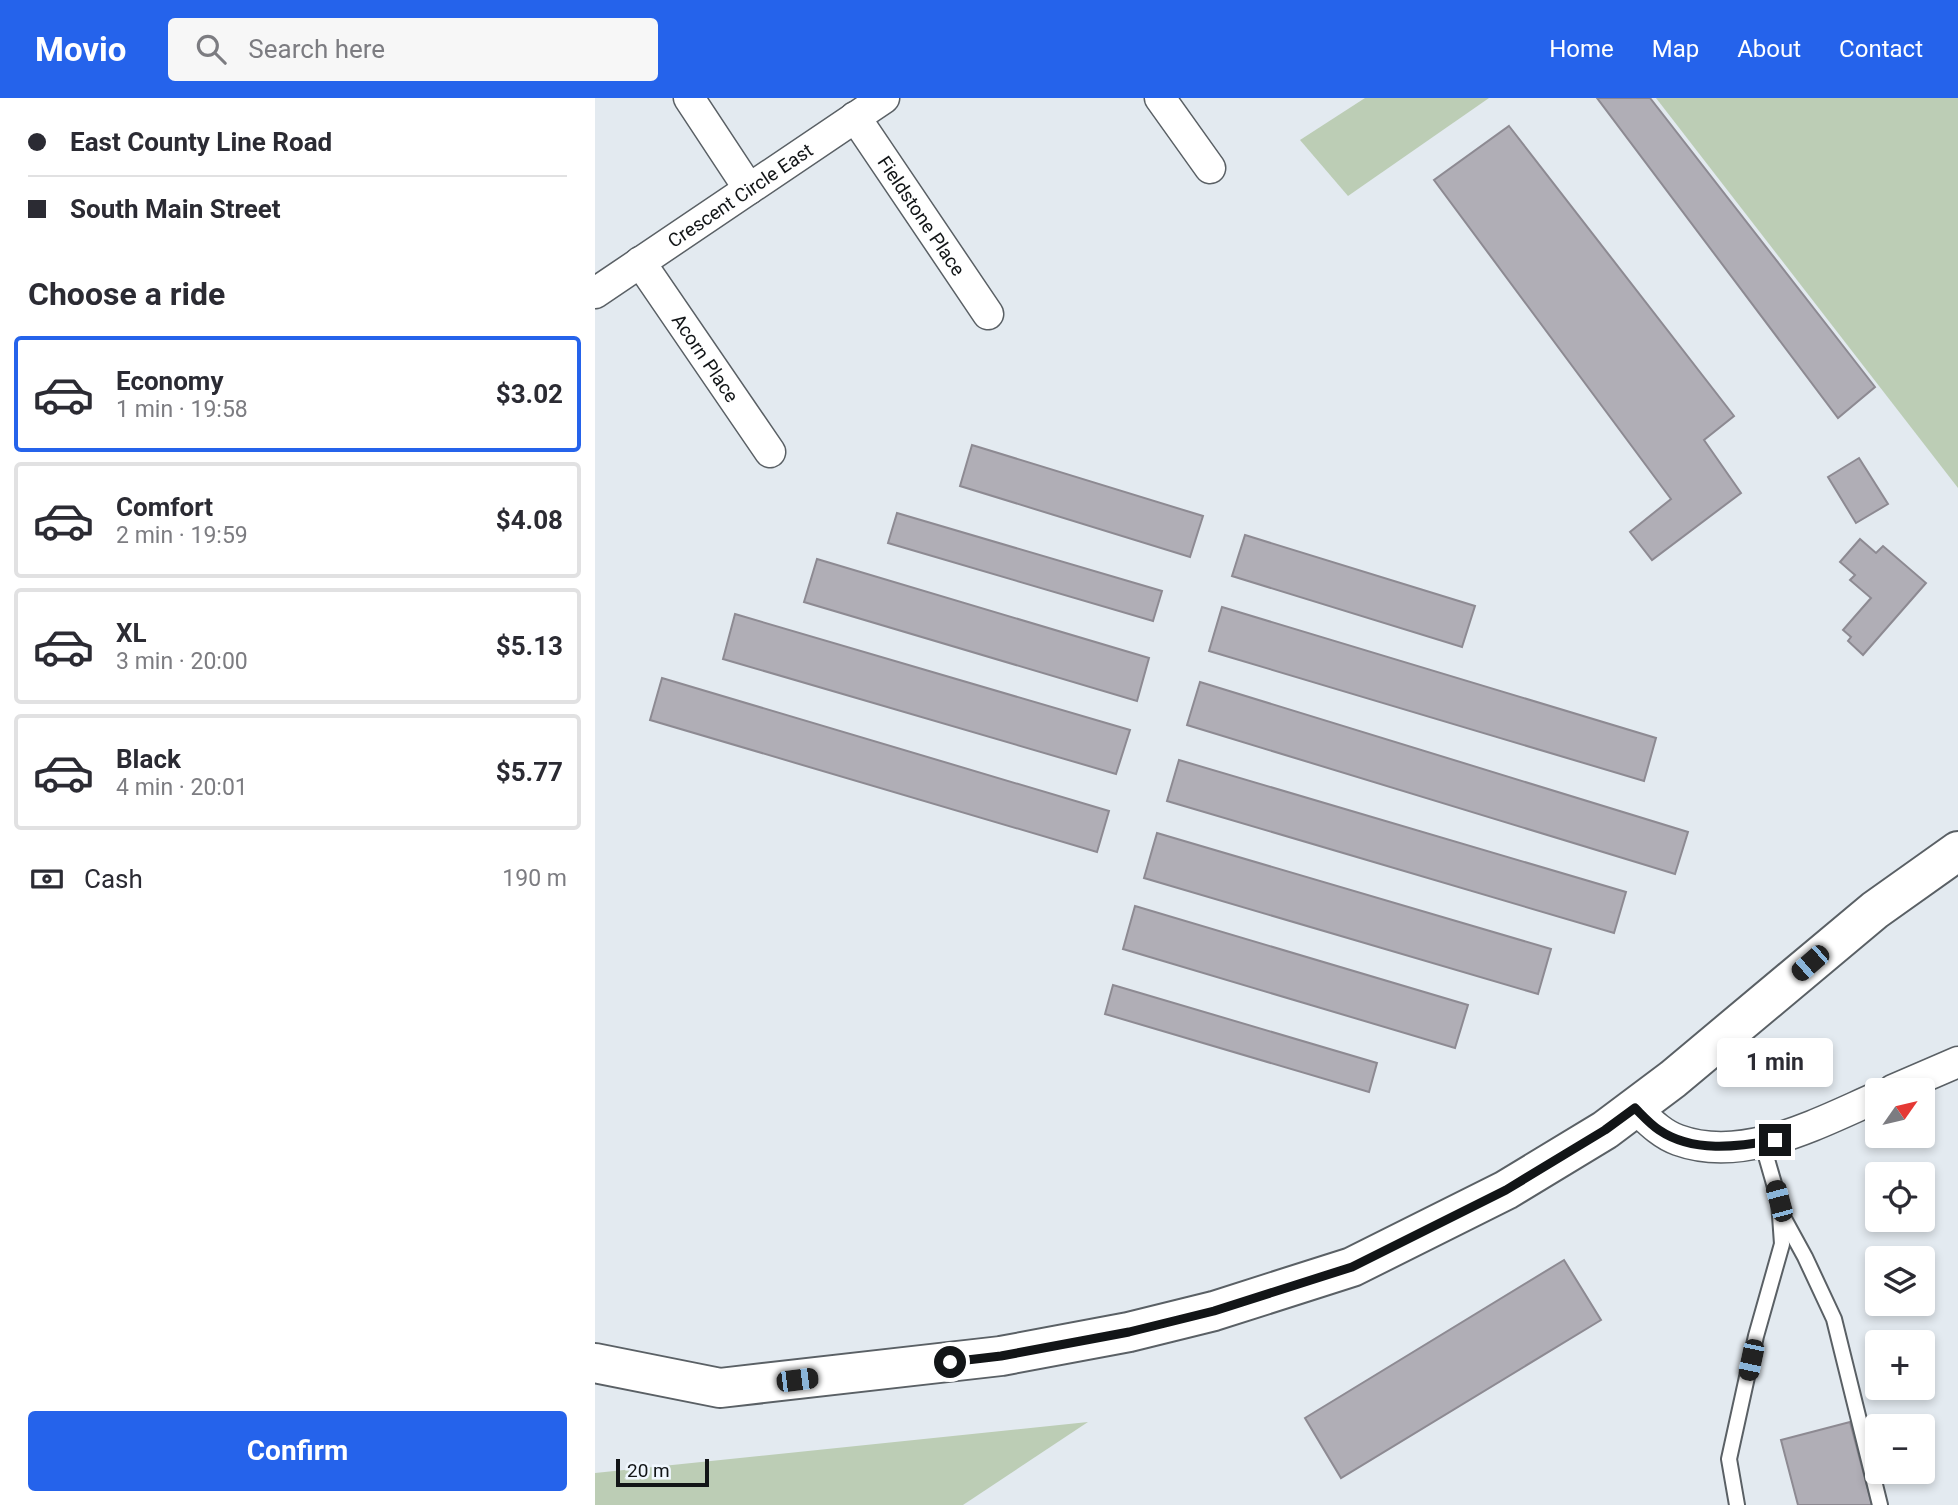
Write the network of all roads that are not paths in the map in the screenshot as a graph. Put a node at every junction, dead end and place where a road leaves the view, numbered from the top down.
1 (689, 98) edge
2 (884, 98) edge
3 (1160, 98) edge
4 (855, 117) junction
5 (1210, 168) dead end
6 (750, 189) junction
7 (640, 262) junction
8 (595, 293) edge
9 (988, 314) dead end
10 (770, 452) dead end
11 (1958, 851) edge
12 (1958, 1062) edge
13 (1921, 1078) edge
14 (1865, 1103) edge
15 (1635, 1108) junction
16 (1762, 1142) junction
17 (1779, 1210) junction
18 (595, 1363) edge
19 (1737, 1505) edge
20 (1880, 1505) edge

1 - 6 street
2 - 4 street, Crescent Circle East
3 - 5 street
4 - 6 street, Crescent Circle East
4 - 9 street, Fieldstone Place
6 - 7 street, Crescent Circle East
7 - 8 street, Crescent Circle East
7 - 10 street, Acorn Place
11 - 15 main road
12 - 13 street
14 - 16 street
15 - 16 street
15 - 18 main road
16 - 17 lane
17 - 19 lane
17 - 20 lane

